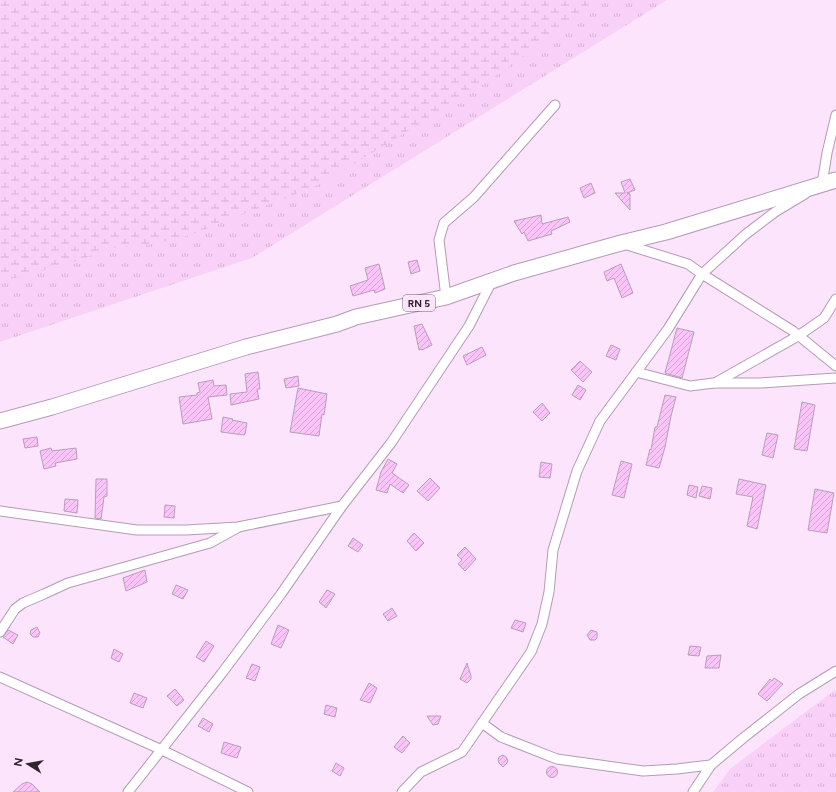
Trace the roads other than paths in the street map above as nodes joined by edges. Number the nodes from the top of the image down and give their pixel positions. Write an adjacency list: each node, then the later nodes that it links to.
1 (555, 105): 7 (street)
2 (836, 115): 3 (street)
3 (829, 182): 4 (main road, RN 5); 5 (street)
4 (621, 243): 5 (street); 6 (main road, RN 5)
5 (702, 274): 9 (street); 11 (street)
6 (492, 281): 7 (main road, RN 5); 15 (street)
7 (446, 297): 14 (main road, RN 5)
8 (836, 299): 9 (street)
9 (798, 336): 10 (street); 13 (street)
10 (836, 366)
11 (636, 372): 13 (street); 21 (street)
12 (836, 378): 13 (street)
13 (714, 383)
14 (0, 421)
15 (342, 506): 17 (street); 22 (street)
16 (0, 511): 17 (street)
17 (238, 527): 18 (street)
18 (0, 632)
19 (836, 671): 23 (street)
20 (0, 677): 22 (street)
21 (482, 723): 23 (street); 26 (street)
22 (162, 750): 24 (street); 25 (street)
23 (711, 765): 27 (street)
24 (128, 792)
25 (248, 792)
26 (402, 792)
27 (693, 792)

